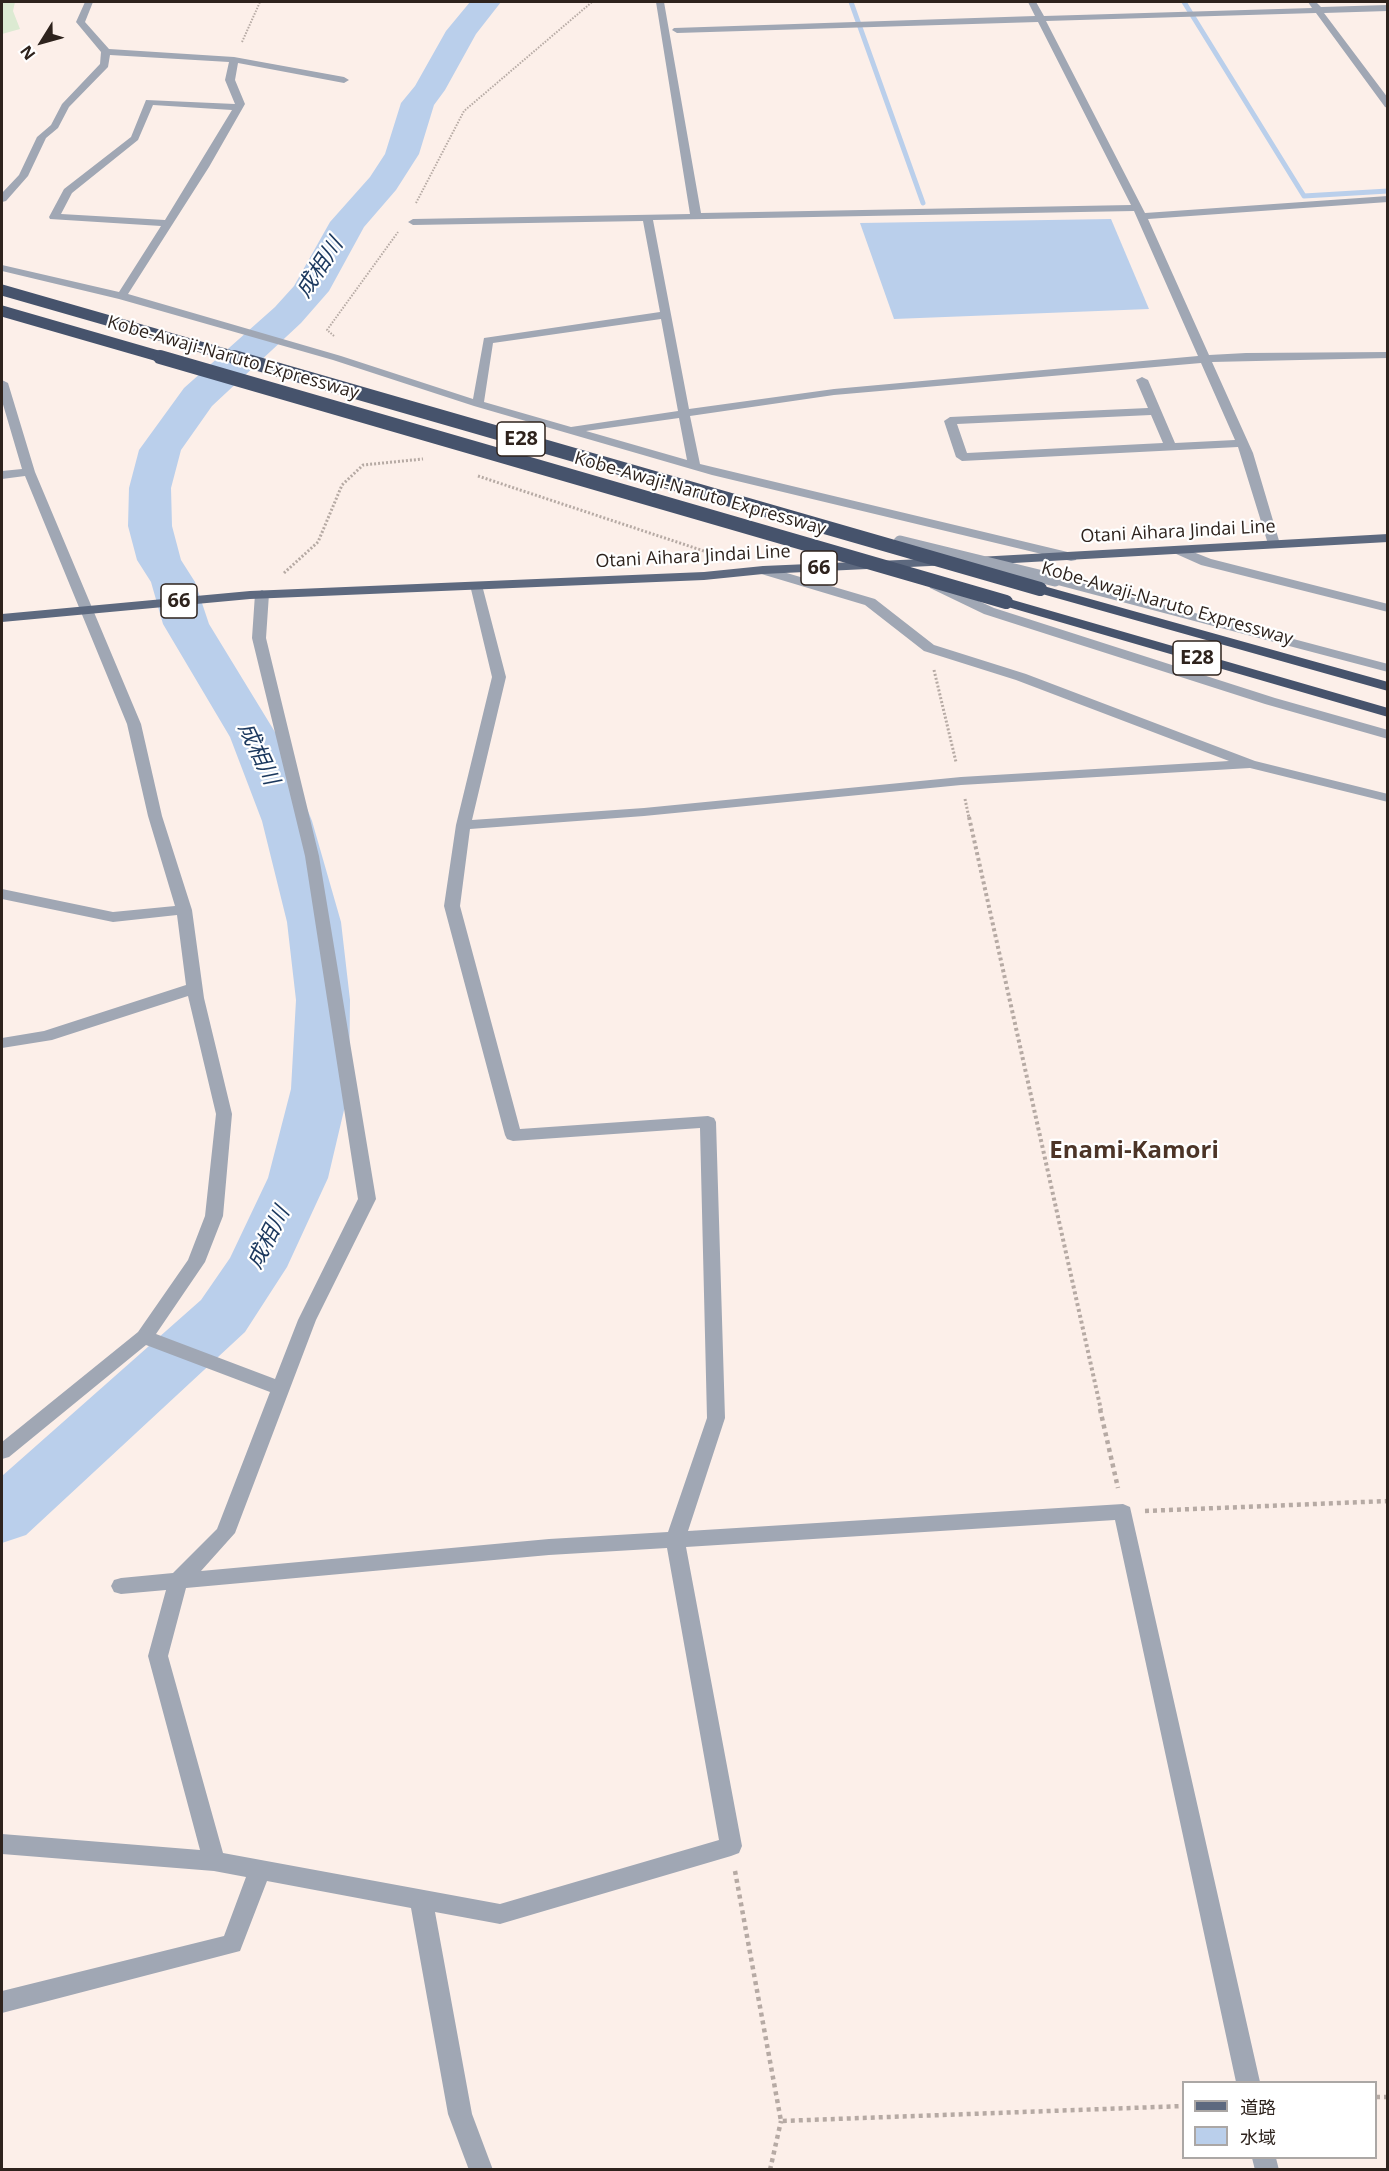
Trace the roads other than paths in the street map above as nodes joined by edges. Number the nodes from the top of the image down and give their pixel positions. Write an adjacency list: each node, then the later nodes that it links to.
1 (89, 2): 8 (street)
2 (660, 2): 16 (street)
3 (1032, 2): 6 (street)
4 (1315, 6): 5 (street); 6 (street); 11 (street)
5 (1388, 8)
6 (1041, 19): 7 (street); 15 (street)
7 (677, 30)
8 (106, 52): 9 (street); 13 (street)
9 (234, 60): 10 (street); 12 (street)
10 (344, 80)
11 (1388, 105)
12 (238, 108): 18 (street); 18 (street)
13 (2, 199)
14 (1388, 199): 15 (street)
15 (1140, 212): 16 (street); 26 (street)
16 (696, 216): 17 (street)
17 (647, 217): 19 (street); 24 (street)
18 (168, 223): 22 (street)
19 (408, 224)
20 (2, 268): 22 (street)
21 (2, 290): 38 (highway, Kobe-Awaji-Naruto Expressway / E28, bridge)
22 (122, 296): 29 (street)
23 (2, 311): 44 (highway, Kobe-Awaji-Naruto Expressway / E28, bridge)
24 (665, 315): 29 (street); 31 (street)
25 (1388, 354): 26 (street)
26 (1204, 359): 31 (street); 33 (street)
27 (1142, 380): 30 (street)
28 (2, 383): 36 (street)
29 (478, 404): 32 (street)
30 (1154, 411): 34 (street); 34 (street)
31 (683, 413): 32 (street); 35 (street)
32 (568, 430): 35 (street)
33 (1242, 443): 34 (street); 40 (street)
34 (1171, 447)
35 (694, 466): 42 (street)
36 (29, 472): 37 (street); 48 (street)
37 (2, 476)
38 (794, 517): 50 (street, bridge); 51 (highway, Kobe-Awaji-Naruto Expressway / E28, bridge)
39 (1388, 538): 40 (main road, Otani Aihara Jindai Line / 66)
40 (1274, 544): 41 (main road, Otani Aihara Jindai Line / 66)
41 (1178, 550): 42 (main road, Otani Aihara Jindai Line / 66); 47 (street)
42 (1071, 557): 43 (main road, Otani Aihara Jindai Line / 66)
43 (763, 570): 45 (main road, Otani Aihara Jindai Line / 66); 54 (street)
44 (921, 578): 52 (highway, Kobe-Awaji-Naruto Expressway / E28, bridge); 53 (street, bridge)
45 (476, 585): 46 (main road, Otani Aihara Jindai Line / 66); 56 (street)
46 (256, 595): 48 (main road, Otani Aihara Jindai Line / 66); 62 (street)
47 (1388, 608)
48 (86, 609): 49 (main road, Otani Aihara Jindai Line / 66); 58 (street)
49 (2, 618)
50 (1388, 668)
51 (1388, 687)
52 (1388, 713)
53 (1388, 735)
54 (1250, 764): 55 (street); 56 (street)
55 (1388, 798)
56 (463, 825): 64 (street)
57 (2, 894): 58 (street)
58 (184, 910): 59 (street)
59 (195, 988): 60 (street); 61 (street)
60 (2, 1043)
61 (144, 1337): 62 (street); 63 (street)
62 (281, 1389): 65 (street)
63 (2, 1452)
64 (675, 1539): 65 (street); 70 (street); 72 (street)
65 (178, 1581): 66 (street); 68 (street)
66 (121, 1586)
67 (2, 1844): 68 (street)
68 (214, 1861): 69 (street)
69 (260, 1870): 70 (street); 71 (street)
70 (421, 1899): 73 (street)
71 (2, 2001)
72 (1248, 2081)
73 (481, 2169)

